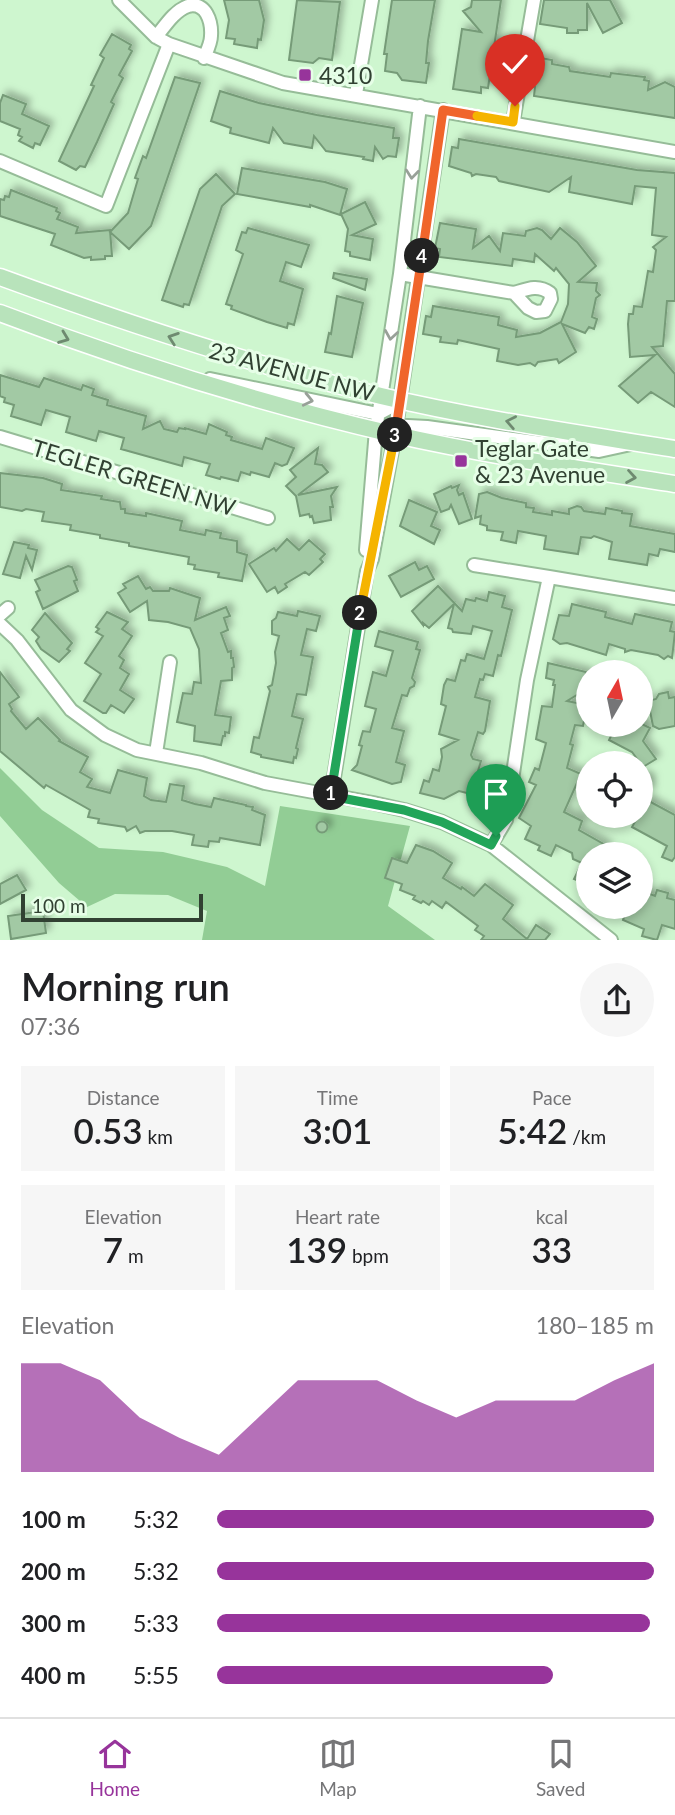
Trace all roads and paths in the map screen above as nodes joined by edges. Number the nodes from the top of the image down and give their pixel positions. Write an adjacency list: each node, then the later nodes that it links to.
1 (118, 0): 4 (street)
2 (372, 0): 7 (street)
3 (534, 0): 10 (street)
4 (156, 37): 5 (street); 6 (street)
5 (169, 44): 6 (street); 12 (street)
6 (204, 58): 7 (street)
7 (356, 94): 8 (street)
8 (419, 106): 9 (street); 13 (street, one-way to 13)
9 (443, 110): 10 (street); 14 (street)
10 (513, 122): 11 (street)
11 (675, 152)
12 (0, 161)
13 (400, 274): 14 (street); 18 (street, one-way to 18)
14 (419, 276): 16 (street); 19 (street)
15 (0, 277): 18 (main road, 23 AVENUE NW, one-way to 15)
16 (513, 293)
17 (0, 313): 20 (main road, 23 AVENUE NW, one-way to 20)
18 (381, 396): 19 (main road, 23 AVENUE NW); 20 (street)
19 (398, 400): 20 (street); 21 (street); 23 (main road, 23 AVENUE NW, one-way to 19)
20 (377, 422): 21 (main road, 23 AVENUE NW); 28 (street)
21 (396, 429): 23 (street); 25 (main road, 23 AVENUE NW, one-way to 25); 28 (street)
22 (0, 437): 26 (street, TEGLER GREEN NW)
23 (638, 443): 24 (main road, 23 AVENUE NW)
24 (675, 449)
25 (675, 484)
26 (268, 518)
27 (474, 565): 29 (street)
28 (367, 571): 34 (street)
29 (549, 577): 30 (street); 35 (street)
30 (675, 598)
31 (0, 624): 33 (street)
32 (170, 662): 33 (street)
33 (156, 752): 34 (street)
34 (331, 796): 35 (street)
35 (491, 845): 36 (street)
36 (611, 940)

